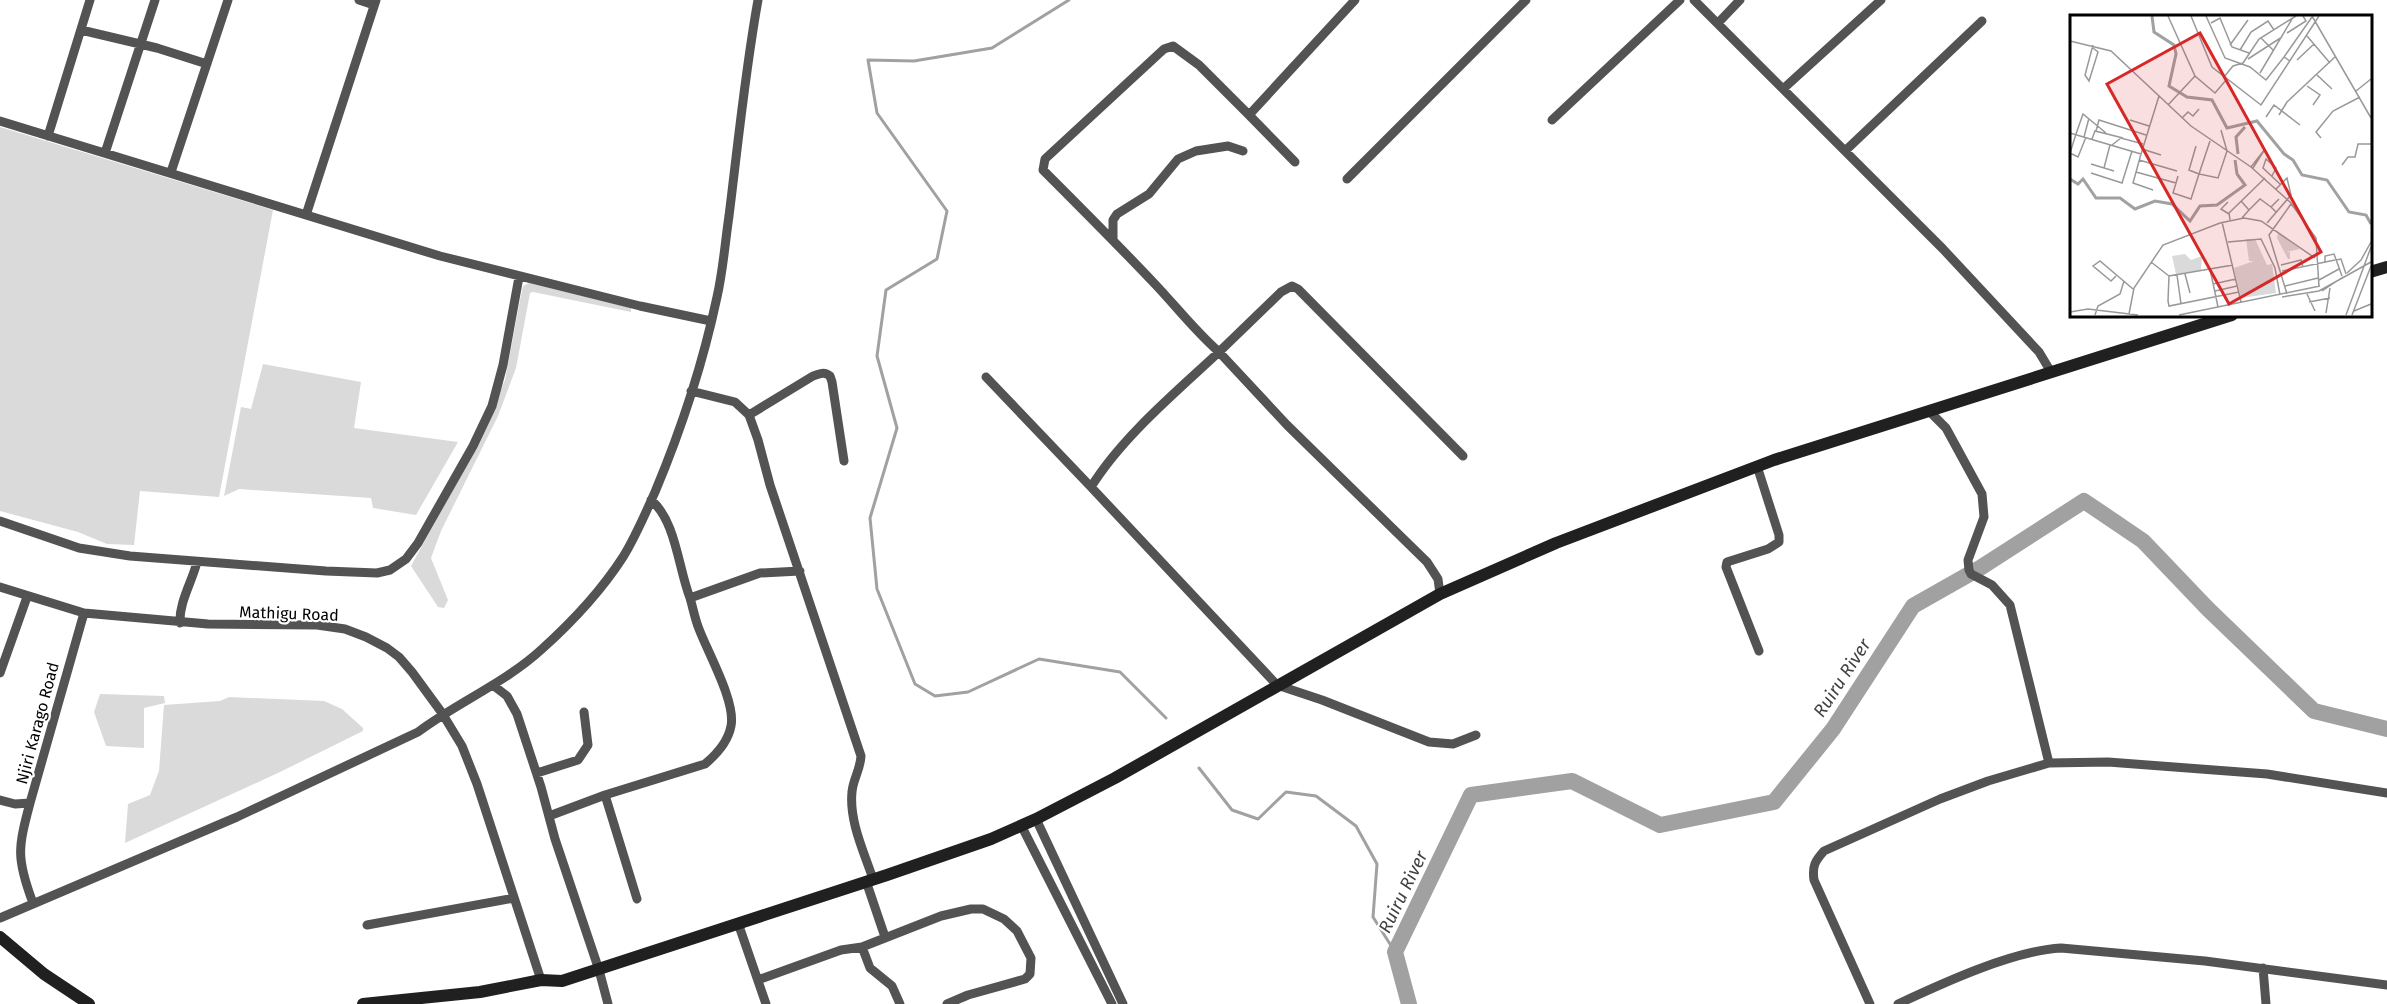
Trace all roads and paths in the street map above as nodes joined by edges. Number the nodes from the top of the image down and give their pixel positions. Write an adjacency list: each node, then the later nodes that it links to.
1 (90, 0): 15 (street)
2 (155, 0): 16 (street)
3 (228, 0): 17 (street)
4 (359, 0): 12 (street)
5 (759, 0): 35 (street)
6 (1355, 0): 19 (street)
7 (1526, 0): 28 (street)
8 (1680, 0): 20 (street)
9 (1694, 0): 14 (street)
10 (1740, 0): 14 (street)
11 (1881, 0): 18 (street)
12 (375, 2): 29 (street)
13 (1982, 21): 24 (street)
14 (1718, 23): 18 (street)
15 (81, 30): 16 (street); 22 (street)
16 (142, 44): 17 (street); 25 (street)
17 (207, 64): 27 (street)
18 (1784, 89): 24 (street)
19 (1249, 115): 26 (street); 30 (street)
20 (1552, 120)
21 (0, 121): 22 (street)
22 (48, 136): 25 (street)
23 (1243, 151): 30 (street)
24 (1845, 151): 37 (street)
25 (105, 153): 27 (street)
26 (1295, 162)
27 (171, 172): 29 (street)
28 (1347, 179)
29 (306, 215): 33 (street)
30 (1113, 240): 36 (street)
31 (2387, 267): 32 (main road)
32 (2372, 271)
33 (519, 277): 35 (street); 48 (street)
34 (2229, 316): 37 (main road)
35 (711, 321): 39 (street)
36 (1219, 352): 42 (street); 45 (street); 51 (street)
37 (2051, 372): 40 (main road)
38 (986, 377): 45 (street)
39 (691, 391): 41 (street); 46 (street)
40 (1929, 411): 44 (main road); 64 (street)
41 (749, 415): 43 (street); 49 (street)
42 (1463, 456)
43 (844, 461)
44 (1757, 466): 51 (main road); 56 (street)
45 (1091, 487): 59 (street)
46 (651, 500): 53 (street); 60 (street)
47 (0, 521): 48 (street)
48 (197, 562): 55 (street)
49 (800, 571): 53 (street); 75 (street)
50 (0, 587): 52 (street, Mathigu Road)
51 (1440, 594): 59 (main road)
52 (27, 597): 54 (street, Mathigu Road); 57 (street)
53 (690, 598): 67 (street)
54 (84, 613): 55 (street, Mathigu Road); 69 (street, Njiri Karago Road)
55 (180, 623): 62 (street, Mathigu Road)
56 (1759, 651)
57 (3, 658): 58 (street)
58 (0, 673)
59 (1277, 685): 63 (street); 71 (main road)
60 (494, 686): 62 (street); 65 (street)
61 (584, 712): 65 (street)
62 (442, 714): 76 (street, Mathigu Road); 78 (street)
63 (1476, 735)
64 (2049, 764): 66 (street); 99 (street)
65 (537, 773): 70 (street)
66 (2387, 794)
67 (605, 795): 70 (street); 77 (street)
68 (0, 800): 69 (street, Njiri Karago Road)
69 (30, 803): 78 (street)
70 (549, 816): 86 (street)
71 (1036, 819): 72 (main road); 73 (street)
72 (1021, 825): 74 (street); 75 (main road)
73 (1059, 866): 74 (street); 98 (street)
74 (1046, 872): 97 (street)
75 (870, 880): 80 (main road); 83 (street)
76 (514, 898): 81 (street); 87 (street, Mathigu Road)
77 (637, 899)
78 (33, 903): 79 (street)
79 (0, 918)
80 (738, 923): 86 (main road); 88 (street)
81 (366, 925)
82 (0, 937): 91 (main road)
83 (885, 937): 84 (street); 96 (street)
84 (862, 947): 88 (street); 95 (street)
85 (2263, 968): 89 (street); 90 (street); 100 (street)
86 (599, 970): 87 (main road); 93 (street)
87 (541, 980): 92 (main road)
88 (758, 980): 94 (street)
89 (2387, 985)
90 (1904, 1003)
91 (89, 1004)
92 (363, 1004)
93 (608, 1004)
94 (766, 1004)
95 (900, 1004)
96 (947, 1004)
97 (1112, 1004)
98 (1123, 1004)
99 (1870, 1004)
100 (2266, 1004)

